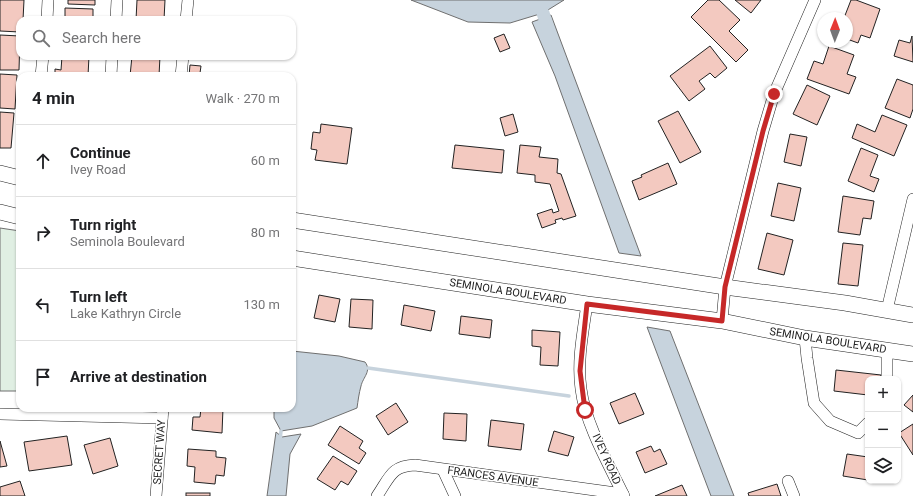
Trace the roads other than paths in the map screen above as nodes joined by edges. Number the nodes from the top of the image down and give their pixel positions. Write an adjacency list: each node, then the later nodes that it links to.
1 (48, 0): 5 (street)
2 (117, 0): 6 (street)
3 (188, 0): 7 (street)
4 (815, 0): 21 (street)
5 (47, 16)
6 (116, 16)
7 (186, 16)
8 (43, 60): 11 (street)
9 (112, 60): 12 (street)
10 (183, 60): 13 (street)
11 (41, 72)
12 (111, 72)
13 (181, 72)
14 (0, 173): 15 (main road)
15 (16, 177)
16 (913, 199): 23 (street)
17 (0, 212): 18 (main road)
18 (16, 216)
19 (296, 221): 21 (main road)
20 (296, 259): 22 (main road, SEMINOLA BOULEVARD)
21 (725, 287): 23 (main road); 25 (street)
22 (587, 304): 25 (main road, SEMINOLA BOULEVARD); 35 (street, IVEY ROAD)
23 (887, 310): 24 (main road)
24 (913, 315)
25 (722, 321): 26 (main road, SEMINOLA BOULEVARD)
26 (805, 338): 27 (main road, SEMINOLA BOULEVARD); 32 (street)
27 (887, 350): 28 (main road, SEMINOLA BOULEVARD); 29 (street)
28 (913, 354)
29 (888, 376)
30 (162, 413): 31 (street); 36 (street, SECRET WAY)
31 (0, 414)
32 (865, 425)
33 (443, 470): 35 (street, FRANCES AVENUE); 37 (street, FRANCES AVENUE); 38 (street)
34 (788, 481): 39 (street)
35 (623, 495)
36 (156, 496)
37 (377, 496)
38 (455, 496)
39 (794, 496)

